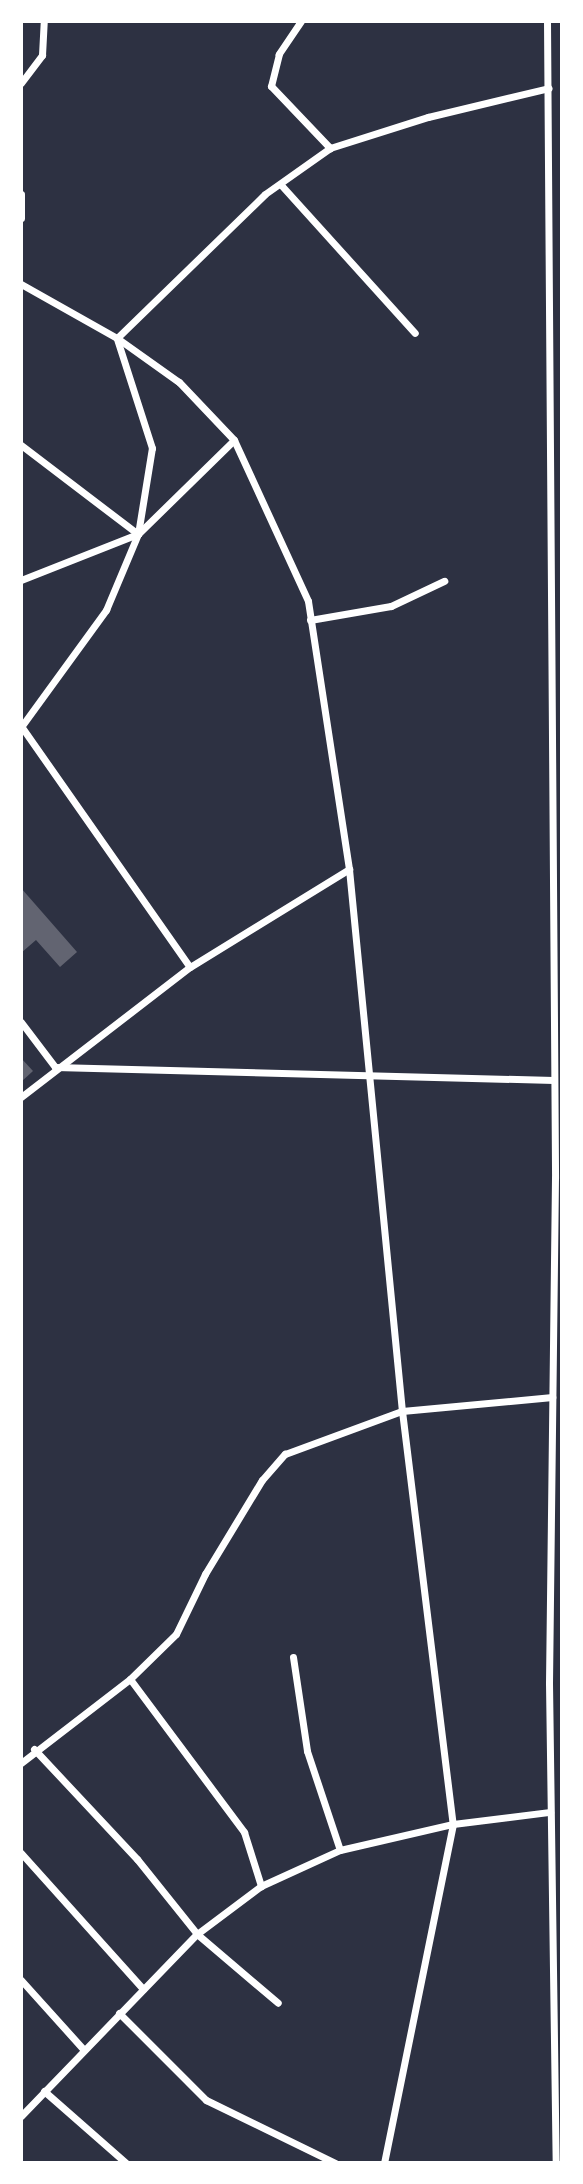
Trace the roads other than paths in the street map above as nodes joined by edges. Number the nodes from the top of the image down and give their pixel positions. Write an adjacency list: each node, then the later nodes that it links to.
1 (44, 21): 4 (street)
2 (301, 21): 6 (street)
3 (547, 21): 5 (street)
4 (21, 83)
5 (549, 88): 6 (street); 25 (street)
6 (330, 148): 7 (street)
7 (282, 186): 11 (street); 12 (street)
8 (21, 194): 9 (street)
9 (21, 218)
10 (21, 284): 12 (street)
11 (415, 333)
12 (117, 338): 13 (street); 15 (street)
13 (234, 440): 15 (street); 18 (street)
14 (21, 445): 15 (street)
15 (138, 534): 16 (street); 19 (street)
16 (21, 580)
17 (444, 581): 18 (street)
18 (310, 620): 20 (street)
19 (21, 726): 21 (street)
20 (349, 869): 21 (street); 24 (street)
21 (190, 967): 23 (street)
22 (21, 1022): 23 (street)
23 (55, 1067): 24 (street); 26 (street)
24 (366, 1074): 25 (street); 28 (street)
25 (554, 1080): 27 (street)
26 (21, 1097)
27 (552, 1397): 28 (street); 33 (street)
28 (402, 1411): 30 (street); 34 (street)
29 (293, 1657): 35 (street)
30 (130, 1679): 31 (street); 37 (street)
31 (34, 1749): 32 (street); 38 (street)
32 (21, 1763)
33 (550, 1812): 34 (street); 49 (street)
34 (453, 1824): 35 (street); 48 (street)
35 (340, 1850): 37 (street)
36 (21, 1853): 40 (street)
37 (261, 1886): 38 (street)
38 (197, 1934): 40 (street); 41 (street)
39 (21, 1980): 43 (street)
40 (143, 1989): 42 (street)
41 (278, 2003)
42 (119, 2013): 43 (street); 47 (street)
43 (84, 2050): 44 (street)
44 (44, 2091): 45 (street); 46 (street)
45 (21, 2116)
46 (126, 2163)
47 (335, 2163)
48 (384, 2163)
49 (556, 2163)

